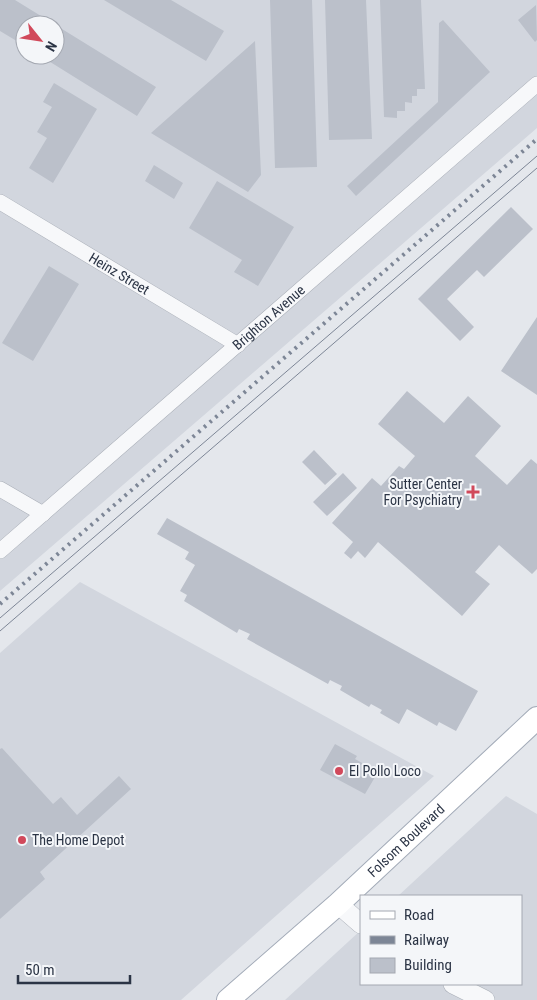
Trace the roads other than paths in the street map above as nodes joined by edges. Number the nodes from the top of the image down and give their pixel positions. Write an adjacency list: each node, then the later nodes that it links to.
1 (537, 84): 3 (street, Brighton Avenue)
2 (0, 202): 3 (street, Heinz Street)
3 (238, 345): 5 (street, Brighton Avenue)
4 (0, 489): 5 (street)
5 (43, 514): 6 (street, Brighton Avenue)
6 (0, 551)
7 (537, 718): 8 (main road, Folsom Boulevard)
8 (338, 904): 9 (street); 11 (main road, Folsom Boulevard)
9 (360, 923)
10 (454, 985): 12 (street)
11 (228, 1000)
12 (485, 1000)

